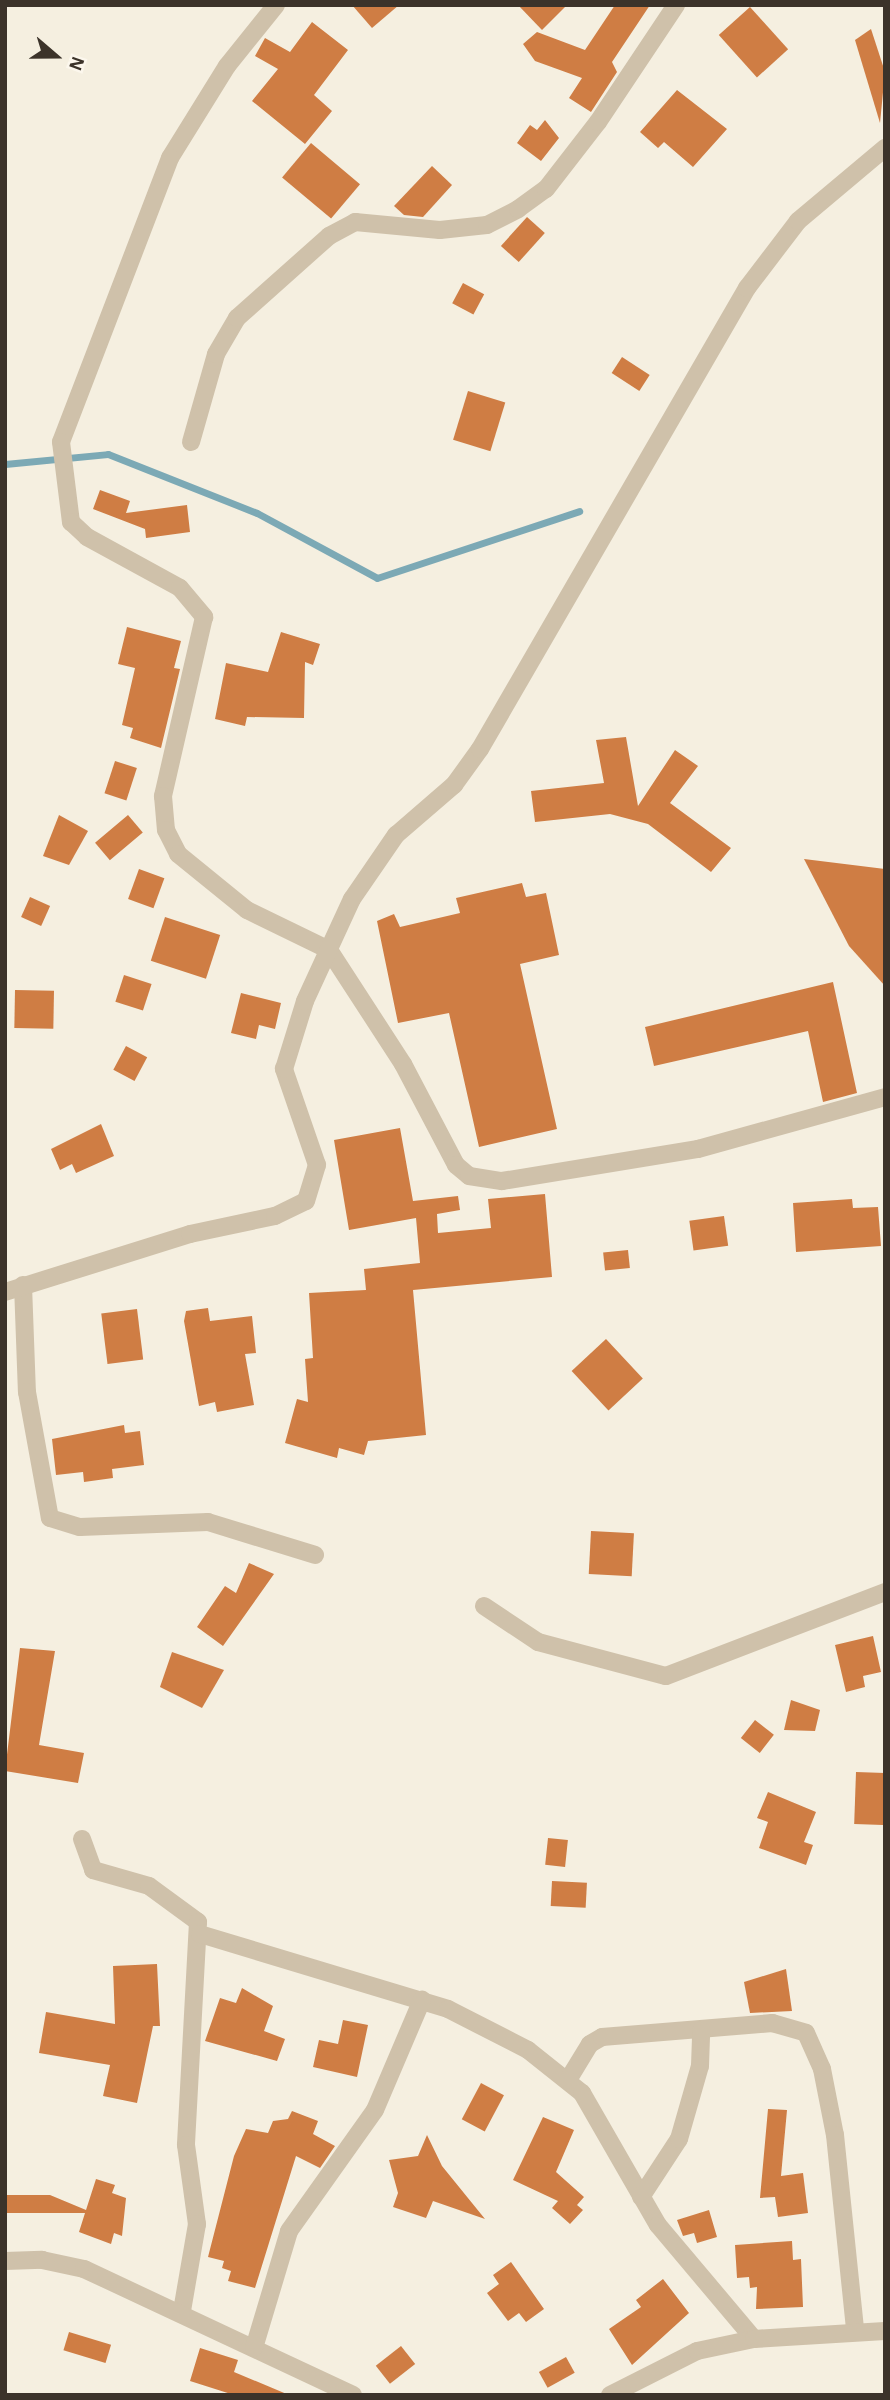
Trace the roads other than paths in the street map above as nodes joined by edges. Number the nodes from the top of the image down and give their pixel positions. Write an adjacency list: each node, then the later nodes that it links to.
1 (276, 5): 5 (street)
2 (676, 5): 4 (street)
3 (885, 148): 5 (street)
4 (191, 442)
5 (329, 950): 6 (street); 7 (street)
6 (885, 1097)
7 (23, 1285): 8 (street); 9 (street)
8 (5, 1292)
9 (315, 1555)
10 (885, 1592): 11 (street)
11 (484, 1606)
12 (82, 1839): 13 (street)
13 (200, 1934): 14 (street); 19 (street)
14 (422, 2000): 16 (street); 23 (street)
15 (701, 2030): 16 (street); 17 (street); 20 (street)
16 (568, 2080): 17 (street)
17 (641, 2197): 22 (street)
18 (5, 2261): 19 (street)
19 (182, 2311): 23 (street)
20 (855, 2330): 21 (street); 22 (street)
21 (885, 2331)
22 (754, 2339): 25 (street)
23 (254, 2348): 24 (street)
24 (353, 2395)
25 (610, 2395)

